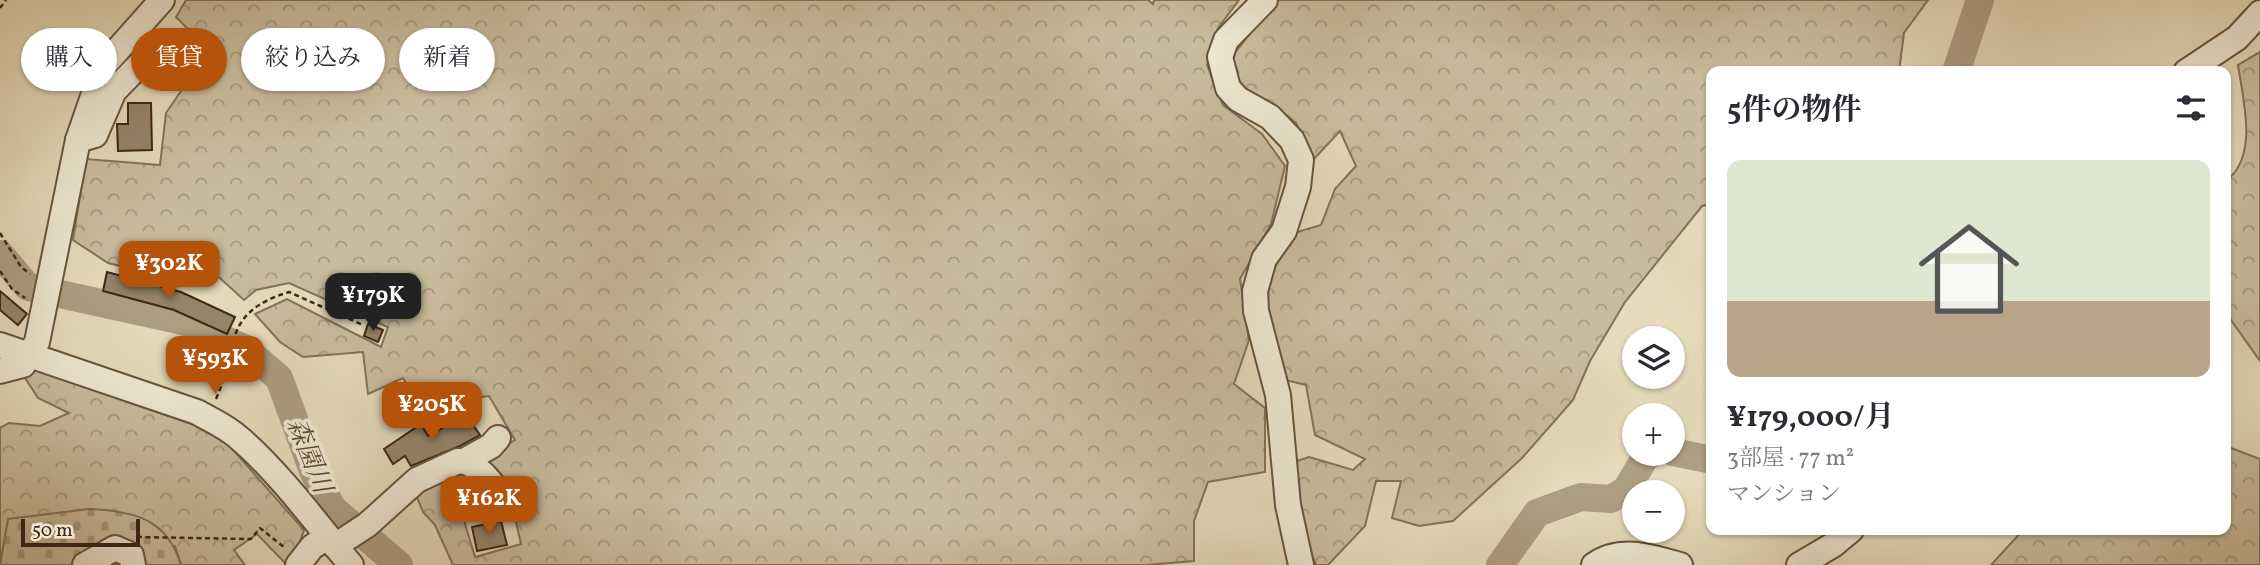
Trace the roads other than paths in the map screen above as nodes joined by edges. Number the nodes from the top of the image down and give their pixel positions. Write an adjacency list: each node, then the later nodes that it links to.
1 (162, 0): 6 (street)
2 (1265, 0): 19 (street)
3 (2260, 13): 4 (street)
4 (2195, 66)
5 (131, 74): 6 (street)
6 (78, 140): 8 (street)
7 (0, 345): 8 (street)
8 (28, 356): 9 (street); 13 (street)
9 (0, 371)
10 (498, 438): 11 (street)
11 (464, 461): 12 (street); 13 (street)
12 (505, 508)
13 (346, 535): 15 (street); 18 (street)
14 (1845, 535): 22 (street)
15 (299, 563)
16 (85, 565): 17 (street)
17 (133, 565)
18 (351, 565)
19 (1301, 565)
20 (1594, 565): 21 (street)
21 (1680, 565)
22 (1799, 565)

